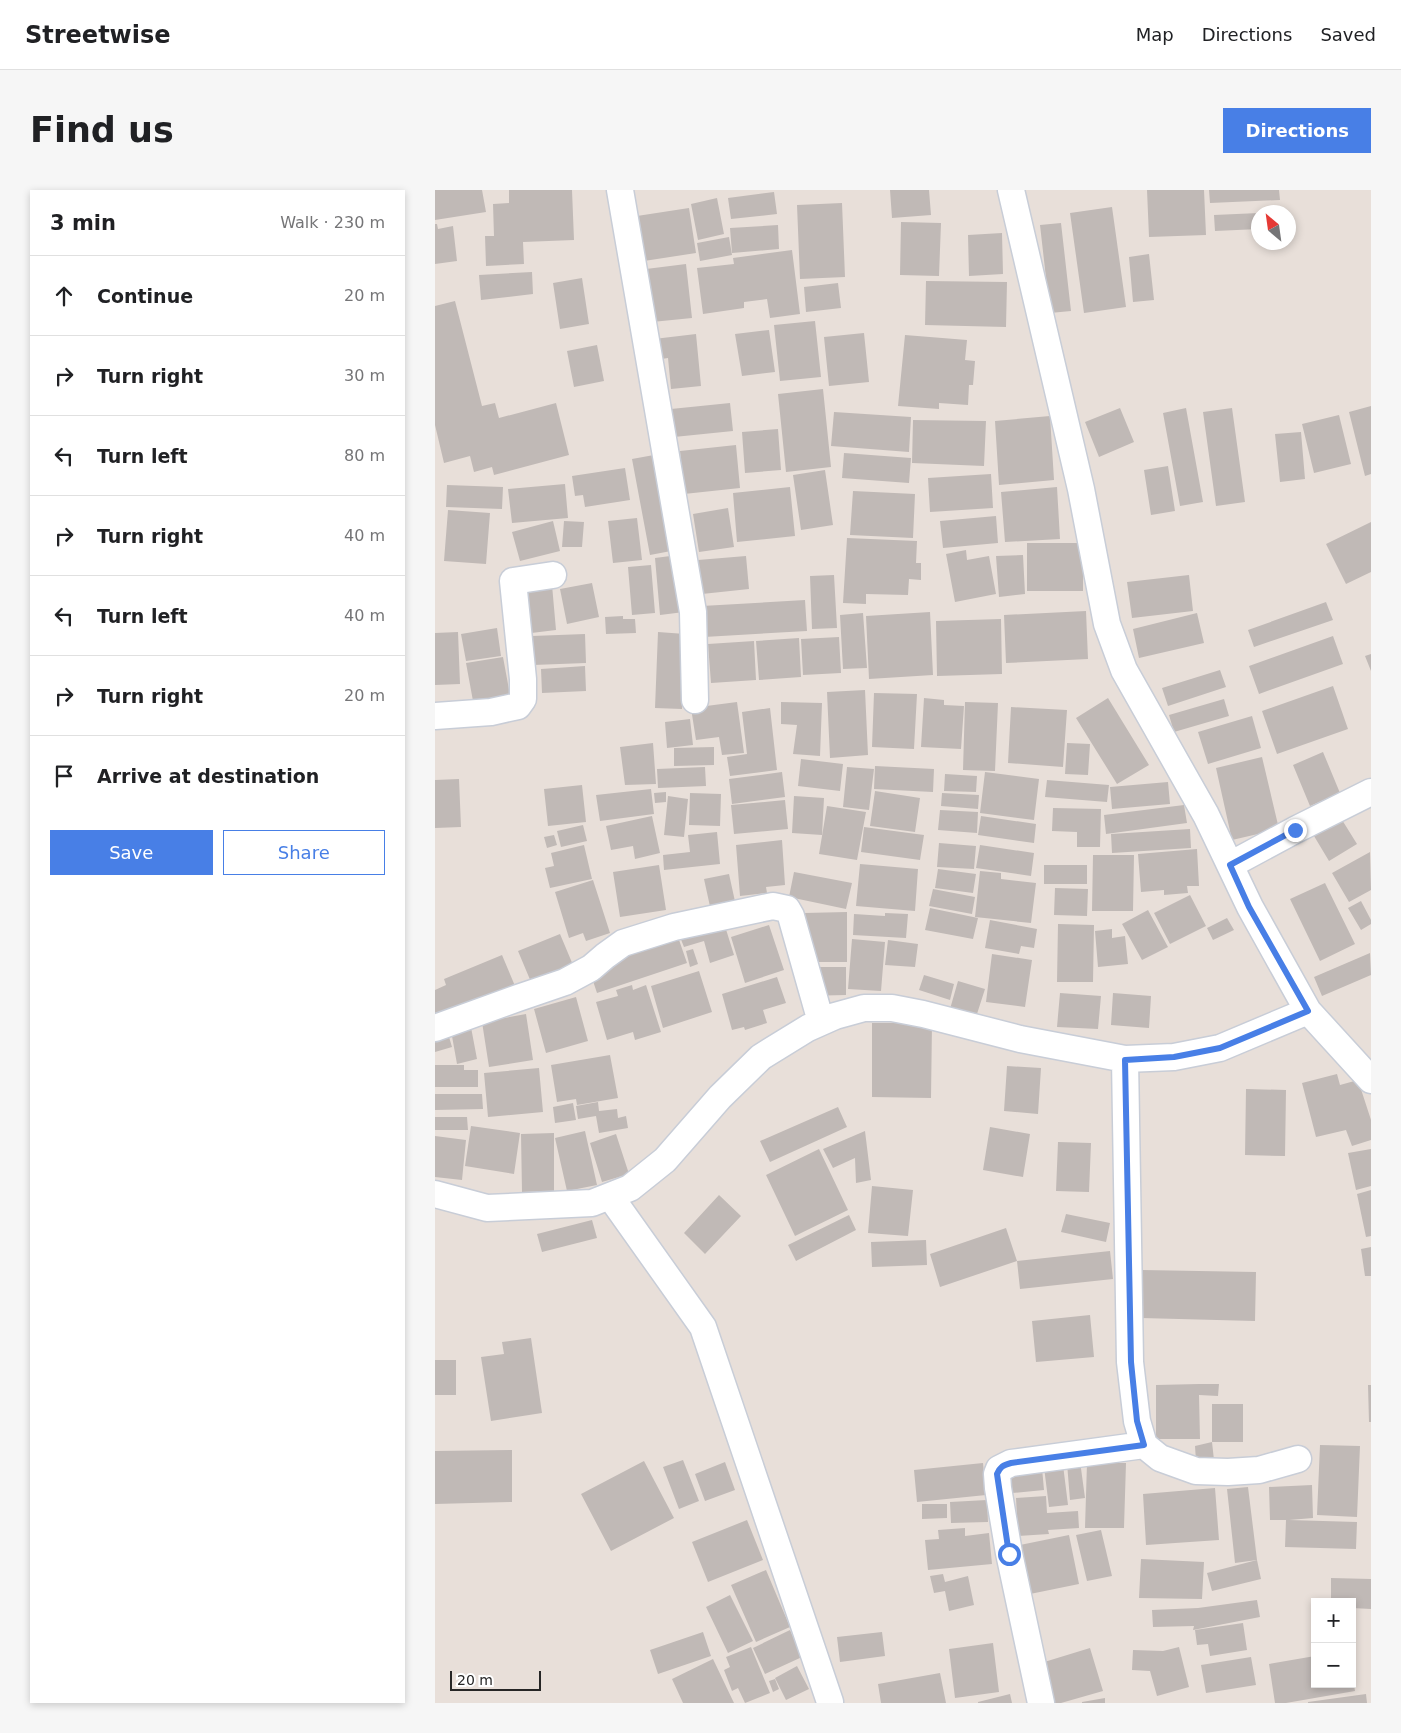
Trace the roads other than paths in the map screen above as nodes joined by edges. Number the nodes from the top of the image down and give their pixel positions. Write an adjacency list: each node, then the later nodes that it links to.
1 (620, 190): 4 (street)
2 (1011, 190): 7 (street)
3 (553, 575): 5 (street)
4 (695, 700)
5 (435, 716)
6 (1371, 792): 7 (street)
7 (1230, 865): 8 (street)
8 (1308, 1011): 11 (street); 12 (street)
9 (821, 1022): 10 (street); 11 (street); 14 (street)
10 (435, 1028)
11 (1125, 1060): 15 (street)
12 (1371, 1080)
13 (435, 1194): 14 (street)
14 (610, 1196): 17 (street)
15 (1144, 1445): 16 (street); 18 (street)
16 (1298, 1458)
17 (829, 1703)
18 (1041, 1703)

